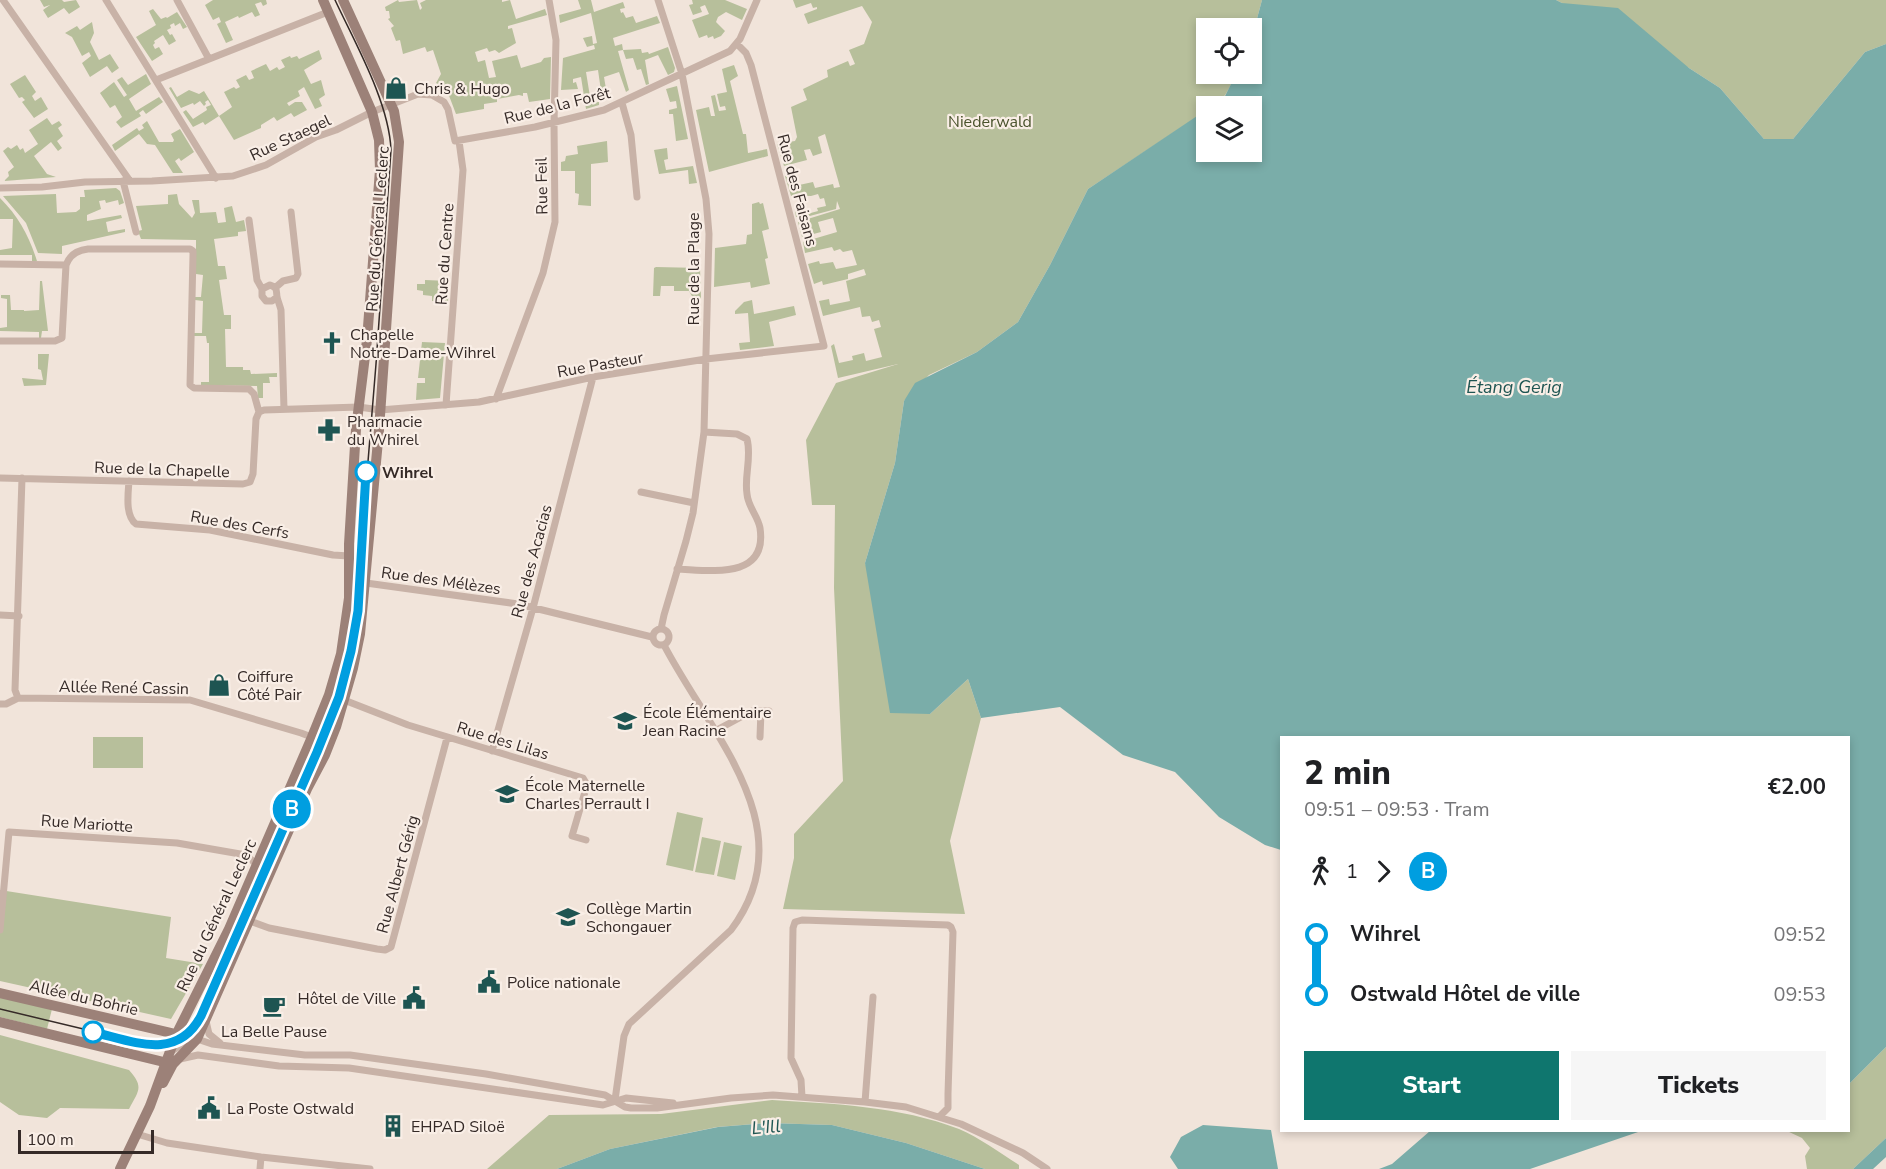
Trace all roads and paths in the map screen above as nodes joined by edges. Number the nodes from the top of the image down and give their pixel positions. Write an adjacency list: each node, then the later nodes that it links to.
1 (3, 0): 20 (street)
2 (106, 0): 13 (street)
3 (177, 0): 11 (street)
4 (323, 0): 9 (main road, Rue du Général Leclerc)
5 (343, 0): 15 (main road, Rue du Général Leclerc)
6 (549, 0): 17 (street, Rue Feil)
7 (658, 0): 12 (street, Rue de la Plage)
8 (757, 0): 10 (street)
9 (328, 12): 11 (street); 16 (main road, Rue du Général Leclerc)
10 (737, 44): 12 (street, Rue de la Forêt); 32 (street, Rue des Faisans)
11 (209, 59): 13 (street)
12 (682, 74): 14 (street, Rue de la Forêt); 33 (street, Rue de la Plage)
13 (156, 80): 19 (street)
14 (622, 103): 17 (street, Rue de la Forêt); 22 (street)
15 (391, 104): 16 (street, Rue Staegel); 18 (street); 39 (main road, Rue du Général Leclerc)
16 (372, 112): 19 (street, Rue Staegel); 37 (main road, Rue du Général Leclerc)
17 (554, 123): 18 (street, Rue de la Forêt); 35 (street, Rue Feil)
18 (459, 141): 36 (street, Rue du Centre)
19 (216, 178): 20 (street, Rue Staegel)
20 (127, 181): 21 (street, Rue Staegel); 25 (street)
21 (0, 188)
22 (637, 197)
23 (291, 212): 28 (street)
24 (249, 220): 29 (street)
25 (136, 232)
26 (0, 264): 27 (street)
27 (66, 265): 31 (street); 40 (street)
28 (276, 287): 29 (street); 30 (street)
29 (262, 289): 30 (street)
30 (277, 297): 38 (street)
31 (0, 341)
32 (824, 346): 33 (street, Rue Pasteur)
33 (706, 359): 34 (street, Rue Pasteur); 41 (street, Rue de la Plage)
34 (593, 377): 35 (street, Rue Pasteur); 50 (street, Rue des Acacias)
35 (496, 399): 36 (street, Rue Pasteur)
36 (446, 405): 39 (street, Rue Pasteur)
37 (359, 407): 38 (street); 39 (street); 47 (main road, Rue du Général Leclerc)
38 (284, 409): 40 (street)
39 (380, 410): 49 (main road, Rue du Général Leclerc)
40 (259, 412): 44 (street, Rue de la Chapelle)
41 (704, 432): 46 (street, Rue de la Plage); 48 (street)
42 (0, 478): 43 (street, Rue de la Chapelle)
43 (22, 478): 44 (street, Rue de la Chapelle); 52 (street)
44 (129, 481): 47 (street, Rue des Cerfs)
45 (641, 492): 46 (street)
46 (694, 503): 48 (street, Rue de la Plage)
47 (349, 556): 62 (main road, Rue du Général Leclerc)
48 (677, 569): 53 (street, Rue de la Plage)
49 (366, 582): 50 (street, Rue des Mélèzes); 57 (main road, Rue du Général Leclerc)
50 (533, 608): 54 (street, Rue des Mélèzes); 66 (street, Rue des Acacias)
51 (0, 615): 52 (street)
52 (18, 616): 56 (street)
53 (662, 629): 54 (street); 55 (street)
54 (652, 637): 55 (street)
55 (664, 645): 61 (street)
56 (18, 698): 58 (street, Allée René Cassin); 62 (street, Allée René Cassin)
57 (344, 700): 64 (street, Rue des Lilas); 65 (main road, Rue du Général Leclerc)
58 (0, 704)
59 (760, 711): 60 (street); 61 (street); 63 (street)
60 (769, 711)
61 (715, 731): 88 (street)
62 (312, 736): 65 (street, Allée René Cassin); 68 (main road, Rue du Général Leclerc)
63 (760, 737)
64 (447, 738): 66 (street, Rue des Lilas); 69 (street, Rue Albert Gérig)
65 (330, 744): 69 (main road, Rue du Général Leclerc)
66 (492, 751): 67 (street, Rue des Lilas)
67 (586, 840)
68 (257, 865): 70 (street, Rue Mariotte); 75 (main road, Rue du Général Leclerc)
69 (250, 921): 73 (main road, Rue du Général Leclerc)
70 (0, 930)
71 (0, 993): 76 (main road, Allée du Bohrie)
72 (873, 998): 89 (street)
73 (207, 1017): 77 (main road, Rue du Général Leclerc); 78 (street)
74 (0, 1022): 81 (main road)
75 (182, 1022): 76 (main road); 77 (main road, Rue du Général Leclerc)
76 (161, 1031): 77 (main road, Allée du Bohrie)
77 (188, 1041): 78 (street); 79 (street); 82 (main road, Rue du Général Leclerc); 82 (main road, Rue du Général Leclerc)
78 (228, 1045): 80 (street)
79 (198, 1055): 82 (street); 83 (street)
80 (367, 1057): 83 (street); 84 (street)
81 (146, 1058): 82 (main road); 85 (main road)
82 (168, 1061): 85 (main road, Rue du Général Leclerc); 90 (main road, Rue du Général Leclerc)
83 (365, 1070): 86 (street)
84 (486, 1074): 86 (street); 88 (street)
85 (158, 1079): 90 (main road, Rue du Général Leclerc)
86 (482, 1087): 88 (street)
87 (802, 1097): 88 (street); 89 (street); 91 (street)
88 (615, 1100)
89 (865, 1102): 91 (street)
90 (150, 1106): 92 (main road, Rue du Général Leclerc)
91 (940, 1116): 97 (street)
92 (137, 1134): 93 (street); 94 (main road, Rue du Général Leclerc)
93 (261, 1157): 95 (street); 96 (street)
94 (120, 1169)
95 (260, 1169)
96 (370, 1169)
97 (1047, 1169)

